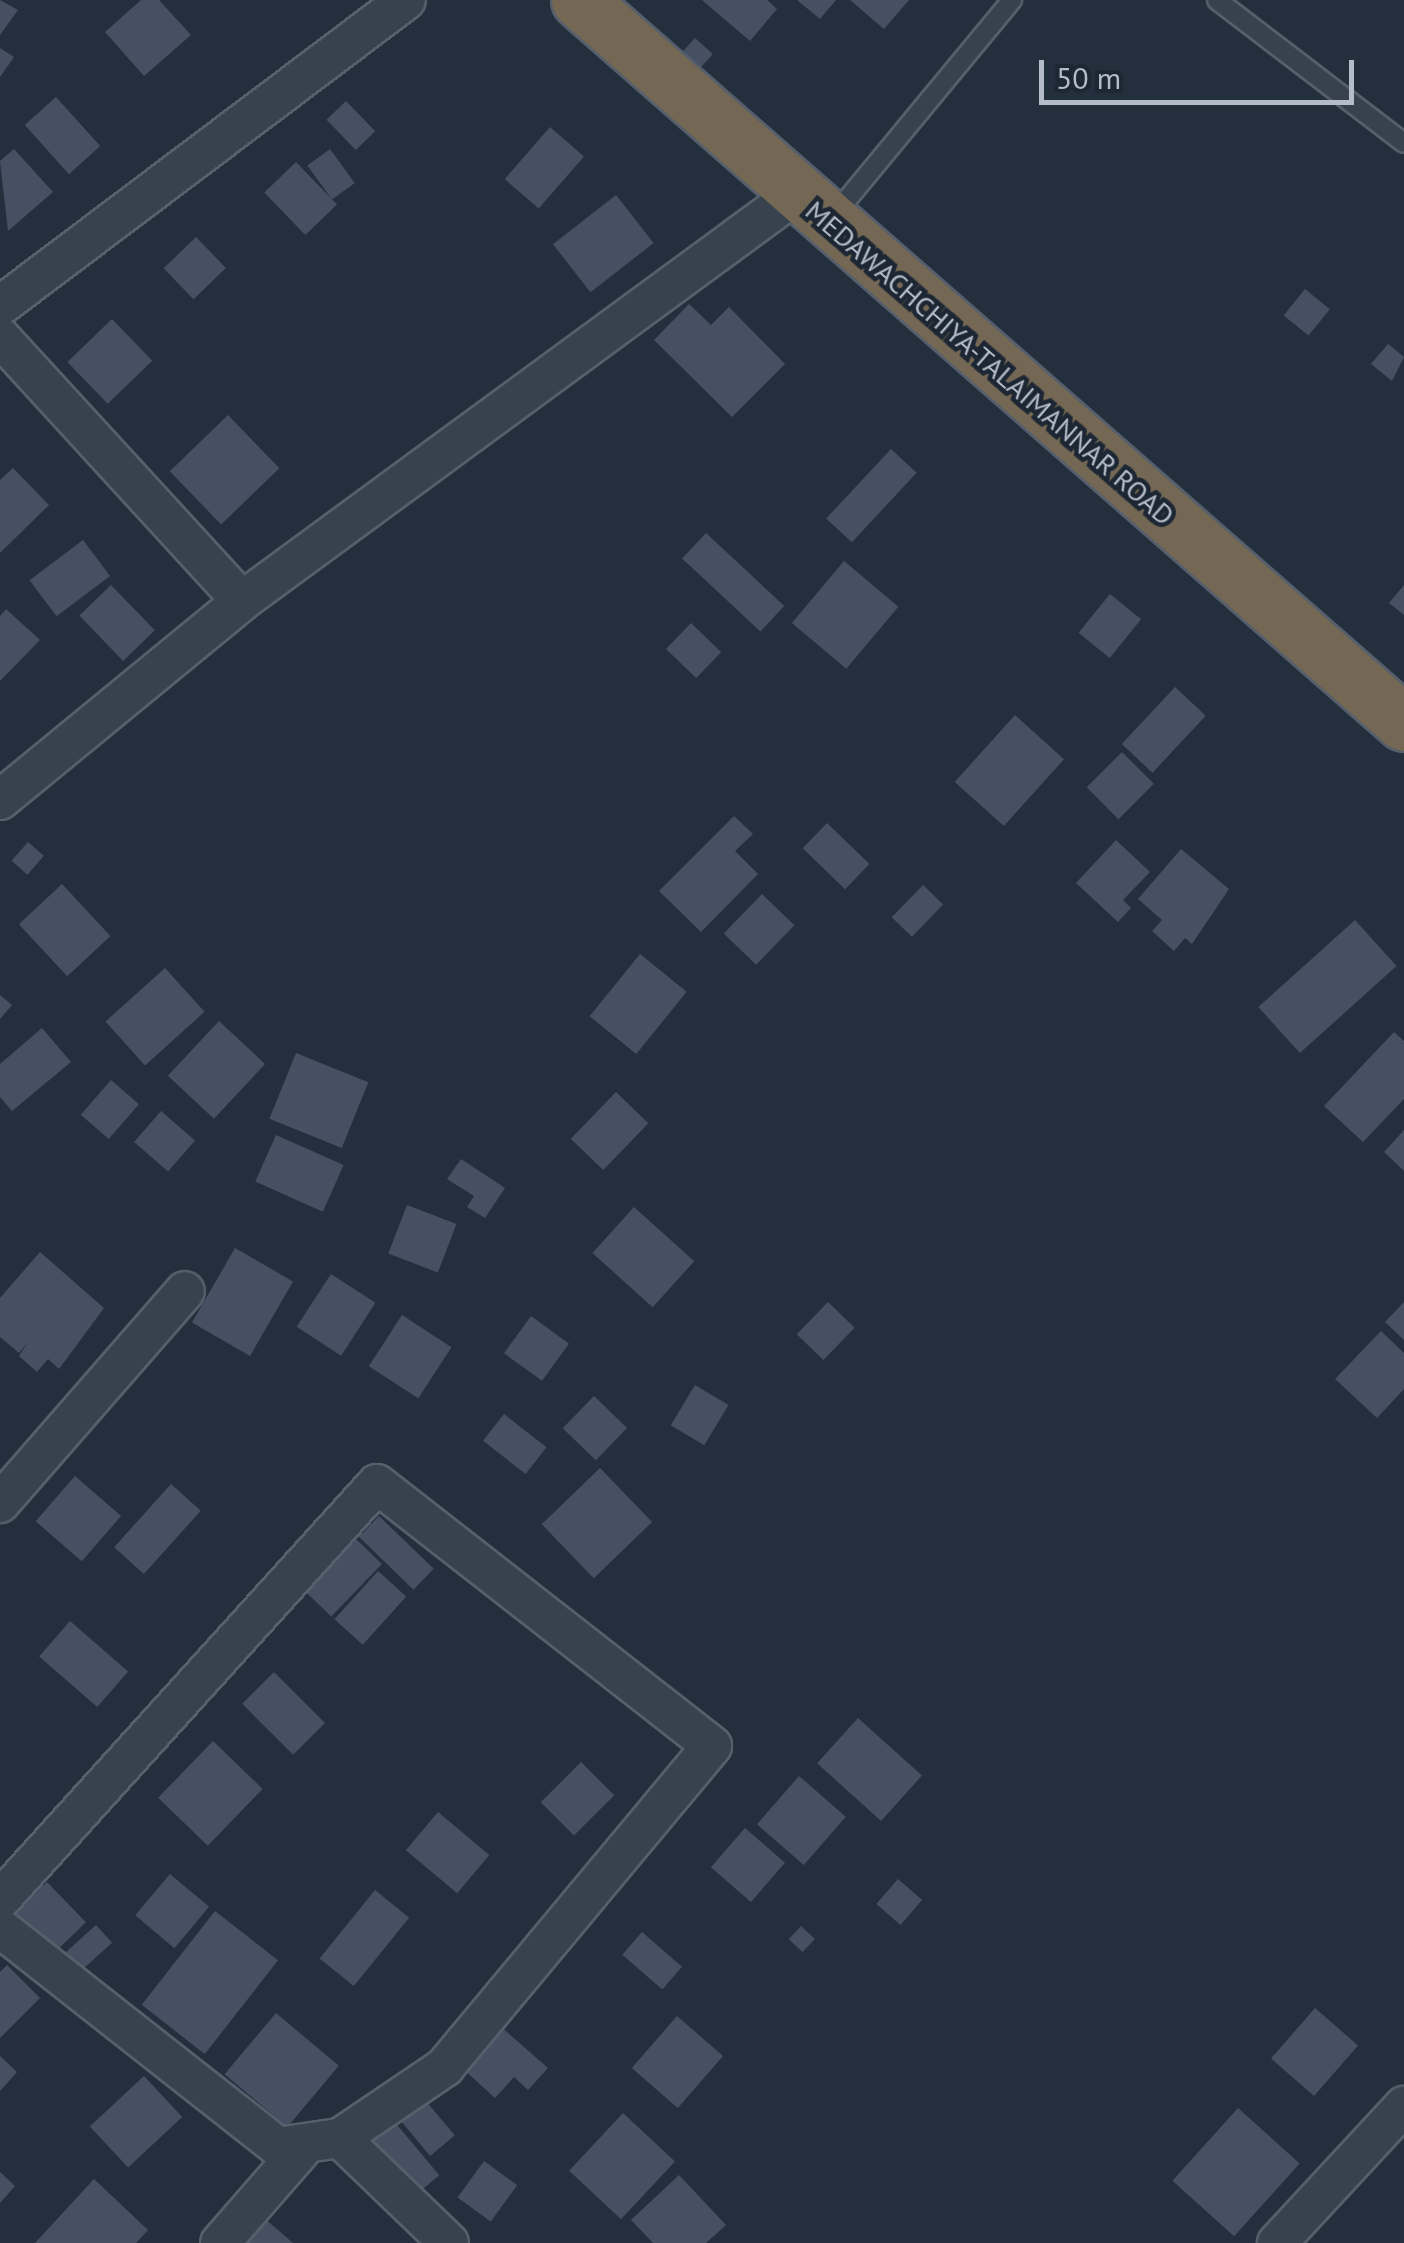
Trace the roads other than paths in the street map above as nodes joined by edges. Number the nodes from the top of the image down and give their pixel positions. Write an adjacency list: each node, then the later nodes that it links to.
1 (406, 0): 7 (street)
2 (580, 0): 6 (highway, MEDAWACHCHIYA-TALAIMANNAR ROAD)
3 (1012, 0): 6 (lane)
4 (1217, 0): 5 (lane)
5 (1404, 143)
6 (812, 208): 9 (street); 10 (highway, MEDAWACHCHIYA-TALAIMANNAR ROAD)
7 (0, 306)
8 (0, 337): 9 (street)
9 (242, 600): 11 (street)
10 (1404, 723)
11 (0, 800)
12 (185, 1292): 13 (street)
13 (0, 1503)
14 (0, 1900): 17 (street)
15 (0, 1928): 18 (street)
16 (1404, 2106): 21 (street)
17 (340, 2138): 18 (street); 20 (street)
18 (301, 2150): 19 (street)
19 (220, 2243)
20 (449, 2243)
21 (1277, 2243)

